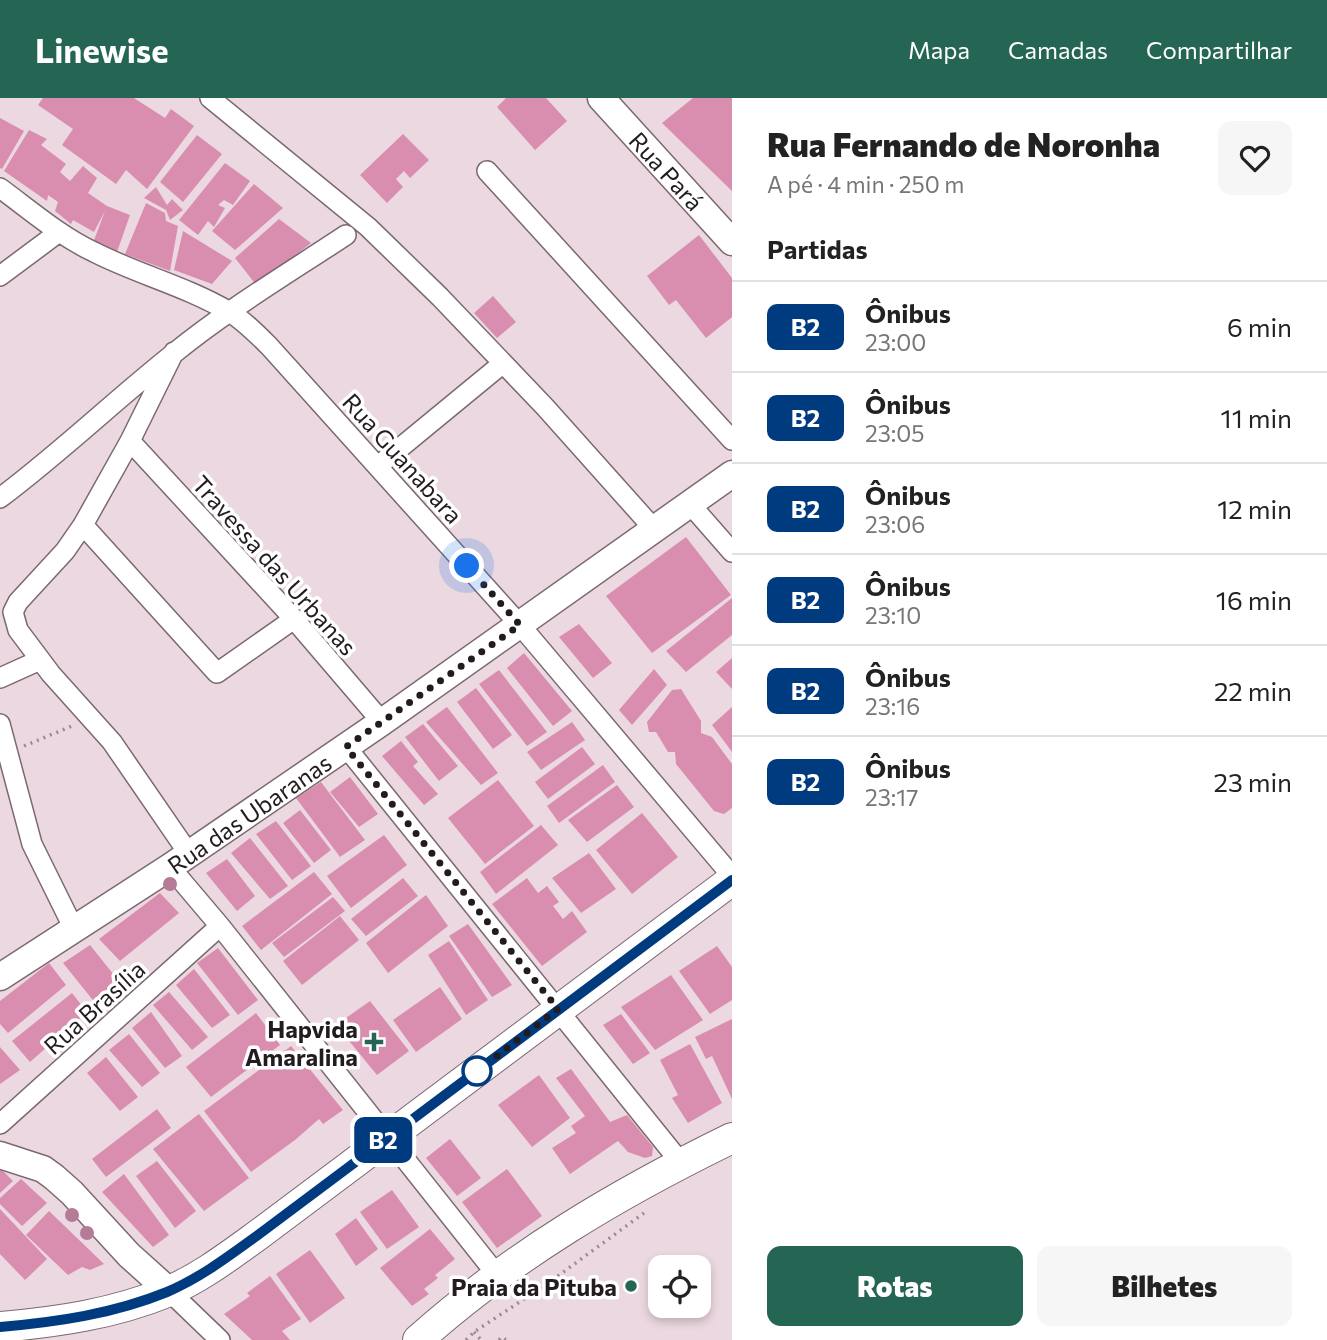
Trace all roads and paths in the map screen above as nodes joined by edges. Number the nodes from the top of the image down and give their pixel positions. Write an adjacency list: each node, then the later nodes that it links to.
1 (210, 98): 11 (street)
2 (601, 98): 7 (street, Rua Pará)
3 (487, 171): 12 (street)
4 (0, 188): 5 (street, Rua Guanabara)
5 (59, 232): 8 (street); 9 (street, Rua Guanabara)
6 (346, 235): 9 (street)
7 (732, 242)
8 (0, 276)
9 (229, 311): 10 (street); 14 (street, Rua Guanabara)
10 (174, 352): 13 (street); 16 (street)
11 (502, 364): 14 (street); 19 (street)
12 (732, 440)
13 (130, 441): 18 (street); 21 (street, Travessa das Urbanas)
14 (378, 466): 22 (street, Rua Guanabara)
15 (732, 474): 17 (street, Rua das Ubaranas)
16 (0, 498)
17 (690, 504): 19 (street, Rua das Ubaranas); 20 (street)
18 (83, 525): 21 (street); 23 (street)
19 (654, 529): 22 (street, Rua das Ubaranas)
20 (732, 552)
21 (293, 619): 26 (street, Travessa das Urbanas)
22 (520, 625): 26 (street, Rua das Ubaranas); 31 (street, Rua Guanabara)
23 (40, 660): 24 (street); 25 (street)
24 (0, 678)
25 (90, 718): 29 (path); 30 (street)
26 (382, 722): 28 (street, Rua das Ubaranas)
27 (0, 724): 29 (street)
28 (346, 747): 30 (street, Rua das Ubaranas); 35 (street)
29 (8, 753): 33 (street)
30 (179, 860): 32 (street); 33 (street, Rua das Ubaranas)
31 (732, 878): 35 (main road)
32 (220, 926): 36 (street, Rua Brasília); 37 (street)
33 (73, 928): 34 (street, Rua das Ubaranas)
34 (0, 977)
35 (558, 1009): 37 (main road); 40 (street)
36 (0, 1124)
37 (388, 1136): 42 (street); 43 (main road)
38 (732, 1138): 40 (main road)
39 (0, 1155): 43 (street)
40 (681, 1163): 42 (main road)
41 (649, 1210): 45 (path)
42 (497, 1275): 47 (main road)
43 (169, 1291): 44 (main road); 46 (street)
44 (0, 1327)
45 (474, 1332): 48 (path); 49 (path)
46 (220, 1339)
47 (418, 1340)
48 (466, 1340)
49 (481, 1340)
50 (499, 1340): 51 (path)
51 (506, 1340)

